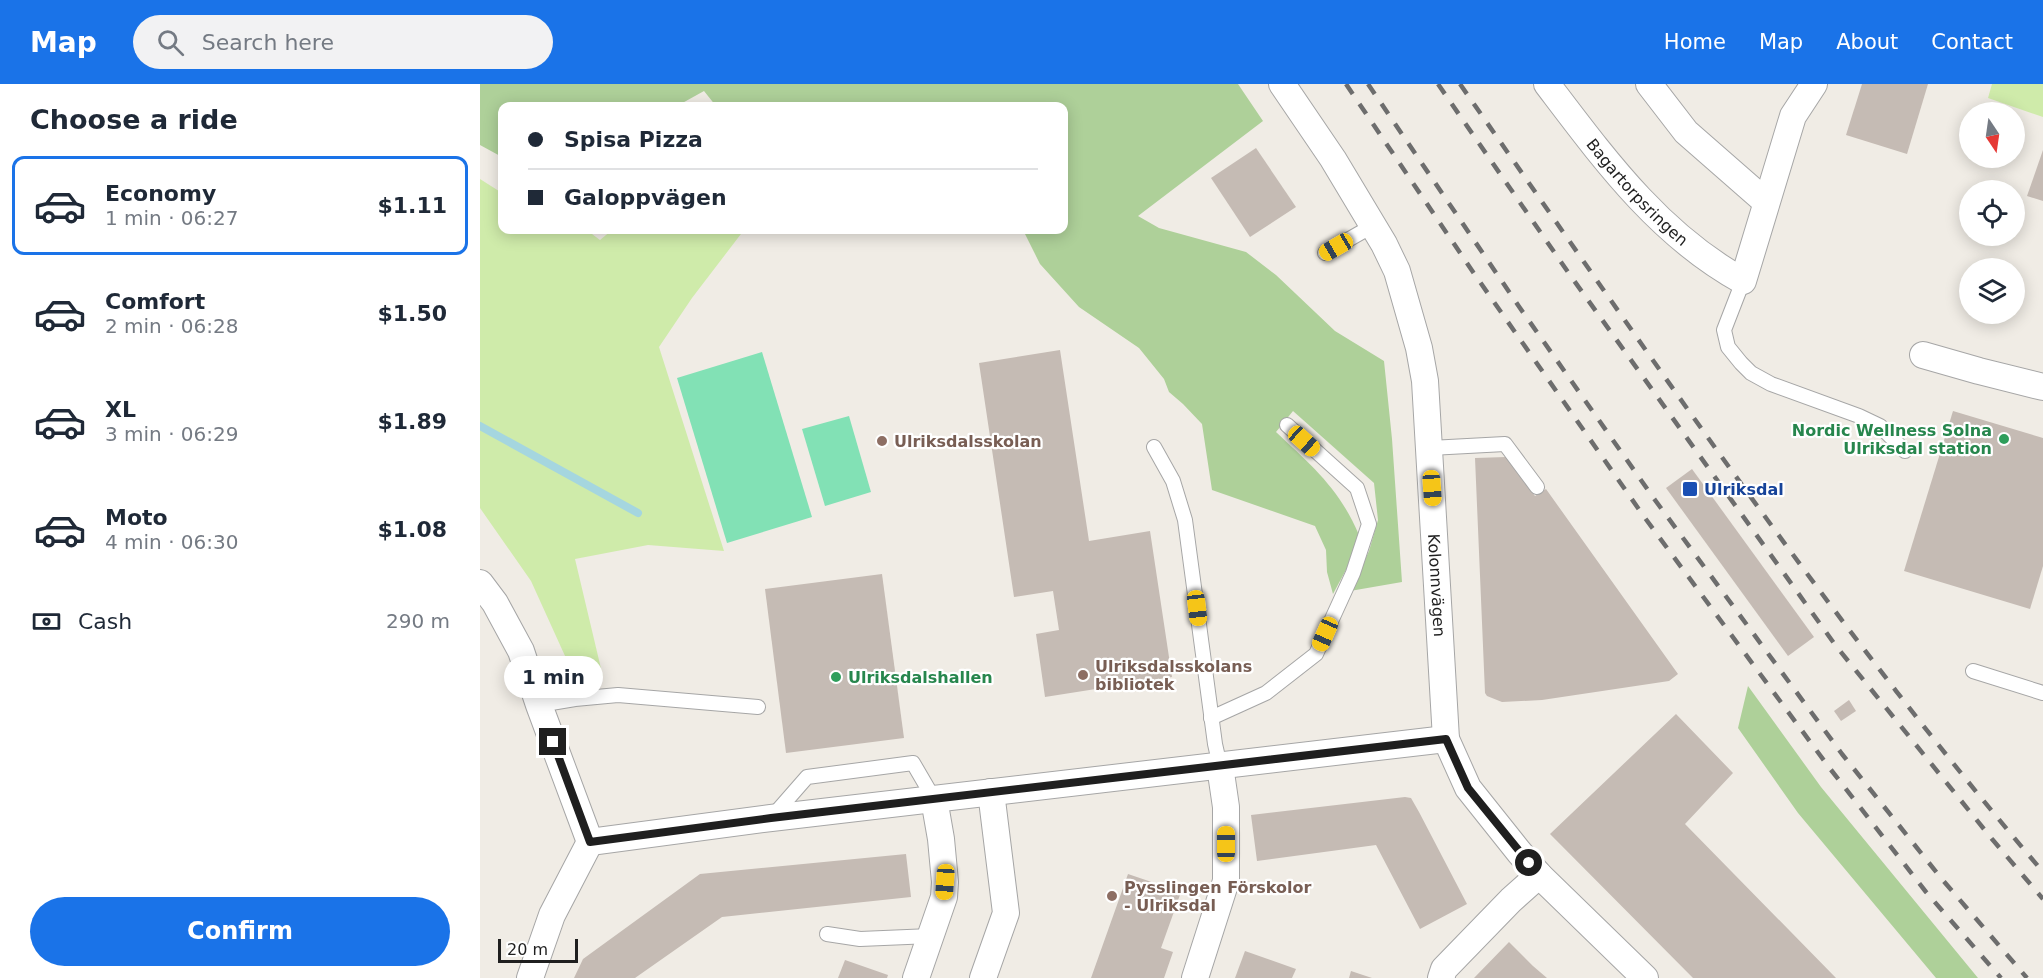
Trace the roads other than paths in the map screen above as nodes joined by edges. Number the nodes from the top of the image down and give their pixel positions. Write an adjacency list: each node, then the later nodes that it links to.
1 (1282, 84): 6 (street, Kolonnvägen)
2 (1547, 84): 8 (street, Bagartorpsringen)
3 (1648, 84): 5 (street)
4 (1814, 84): 5 (street)
5 (1766, 202): 8 (street)
6 (1374, 225): 7 (lane); 13 (street, Kolonnvägen)
7 (1325, 253)
8 (1743, 281): 14 (lane)
9 (1923, 355): 10 (street)
10 (2043, 387)
11 (1287, 425): 21 (lane)
12 (1154, 447): 21 (lane)
13 (1430, 448): 15 (lane); 22 (street, Kolonnvägen)
14 (1905, 452)
15 (1537, 487)
16 (480, 583): 19 (street)
17 (1973, 671): 18 (lane)
18 (2043, 693)
19 (538, 705): 20 (lane); 27 (street)
20 (758, 707)
21 (1211, 718): 23 (lane)
22 (1446, 739): 23 (street); 28 (street, Kolonnvägen)
23 (1220, 766): 24 (street); 34 (street)
24 (991, 792): 25 (street); 33 (street)
25 (934, 799): 26 (street); 26 (lane); 30 (street)
26 (771, 818): 27 (street)
27 (590, 842): 31 (street)
28 (1539, 875): 35 (street); 36 (street, Kolonnvägen)
29 (827, 934): 30 (lane)
30 (931, 936): 32 (street)
31 (530, 978)
32 (916, 978)
33 (983, 978)
34 (1195, 978)
35 (1441, 978)
36 (1645, 978)

